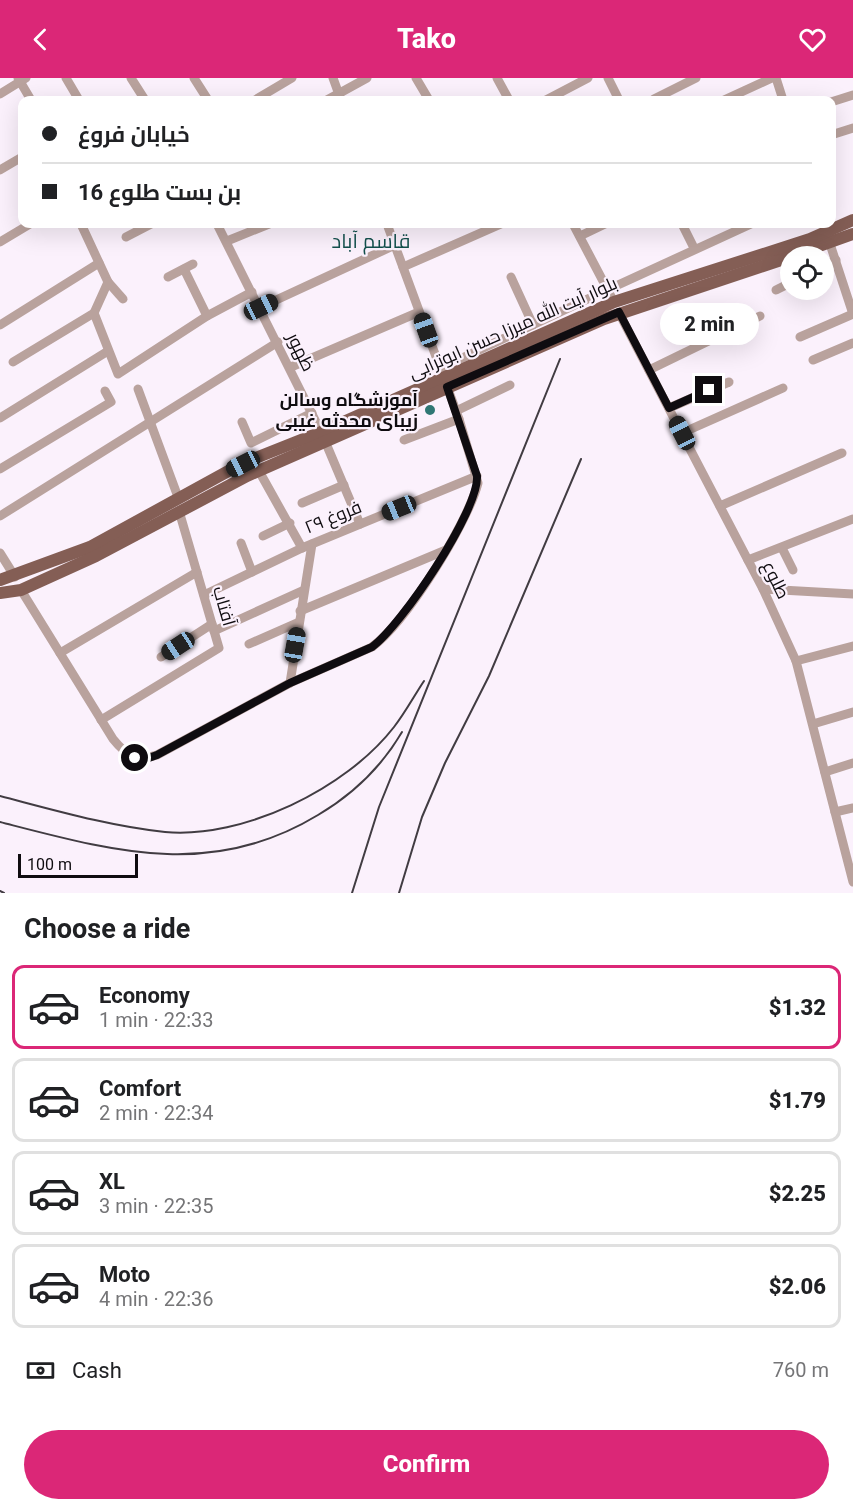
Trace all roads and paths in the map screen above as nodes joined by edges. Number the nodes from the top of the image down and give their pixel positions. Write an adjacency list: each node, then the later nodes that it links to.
1 (66, 78): 17 (street)
2 (131, 78): 18 (street)
3 (194, 78): 19 (street)
4 (292, 78): 20 (street)
5 (333, 78): 21 (street)
6 (368, 78): 22 (street)
7 (416, 78): 23 (street)
8 (497, 78): 24 (street)
9 (588, 78): 25 (street)
10 (608, 78): 26 (street)
11 (696, 78): 27 (street)
12 (774, 78): 28 (street); 29 (street)
13 (21, 79): 14 (street); 16 (street)
14 (0, 94)
15 (853, 95): 30 (street)
16 (29, 96)
17 (77, 96)
18 (142, 96)
19 (205, 96)
20 (262, 96)
21 (340, 96)
22 (341, 96)
23 (427, 96)
24 (507, 96)
25 (554, 96)
26 (618, 96)
27 (660, 96)
28 (733, 96)
29 (781, 96)
30 (836, 100)
31 (853, 128): 32 (street)
32 (836, 133)
33 (18, 159): 34 (street)
34 (0, 170)
35 (853, 220): 47 (main road, بلوار آیت الله میرزا حسن ابوترابی)
36 (23, 228): 52 (street)
37 (83, 228): 58 (street)
38 (143, 228): 50 (street)
39 (219, 228): 51 (street, ظهور)
40 (259, 228): 51 (street)
41 (389, 228): 53 (street)
42 (492, 228): 59 (street)
43 (575, 228): 49 (street, طلوع)
44 (597, 228): 49 (street)
45 (684, 228): 55 (street)
46 (742, 228): 55 (street)
47 (826, 233): 48 (main road, بلوار آیت الله میرزا حسن ابوترابی); 54 (main road, بلوار آیت الله میرزا حسن ابوترابی); 57 (street); 70 (main road, بلوار آیت الله میرزا حسن ابوترابی)
48 (853, 234)
49 (580, 236): 64 (street, طلوع)
50 (126, 237)
51 (227, 241): 66 (street, ظهور)
52 (0, 242)
53 (395, 245): 59 (street); 69 (street)
54 (807, 246)
55 (694, 248): 64 (street)
56 (780, 260): 70 (main road, بلوار آیت الله میرزا حسن ابوترابی)
57 (836, 260): 71 (street)
58 (99, 263): 62 (street); 77 (street)
59 (403, 267): 73 (street)
60 (168, 276): 75 (street)
61 (511, 277): 78 (street)
62 (108, 282): 68 (street); 72 (street)
63 (780, 288): 65 (street)
64 (607, 290): 70 (street, طلوع)
65 (776, 290)
66 (252, 292): 69 (street, ظهور); 75 (street)
67 (594, 296): 74 (street)
68 (123, 299)
69 (261, 307): 80 (street, ظهور)
70 (616, 307): 74 (main road, بلوار آیت الله میرزا حسن ابوترابی); 88 (street, طلوع); 90 (main road, بلوار آیت الله میرزا حسن ابوترابی)
71 (853, 311): 79 (street)
72 (94, 312): 82 (street); 86 (street)
73 (419, 312): 87 (street); 90 (street)
74 (574, 312): 78 (street); 83 (main road, بلوار آیت الله میرزا حسن ابوترابی)
75 (207, 316): 82 (street)
76 (760, 316): 88 (street)
77 (0, 325)
78 (533, 325): 83 (street)
79 (800, 337)
80 (278, 342): 87 (street, ظهور); 99 (street)
81 (853, 343): 85 (street)
82 (108, 351): 98 (street)
83 (485, 353): 84 (street); 90 (main road, بلوار آیت الله میرزا حسن ابوترابی)
84 (460, 358)
85 (813, 360)
86 (13, 362)
87 (291, 367): 96 (street, ظهور)
88 (649, 370): 95 (street, طلوع)
89 (729, 382): 95 (street)
90 (446, 383): 97 (street); 102 (main road, بلوار آیت الله میرزا حسن ابوترابی)
91 (510, 386): 97 (street)
92 (783, 388): 101 (street)
93 (138, 389): 99 (street)
94 (105, 391): 105 (street)
95 (669, 408): 101 (street, طلوع)
96 (312, 413): 100 (street); 102 (street, ظهور)
97 (458, 415): 103 (street); 107 (street)
98 (0, 418)
99 (149, 420): 109 (street); 113 (street)
100 (242, 422)
101 (682, 433): 111 (street, طلوع)
102 (323, 436): 106 (main road, بلوار آیت الله میرزا حسن ابوترابی); 108 (street, ظهور); 109 (main road, بلوار آیت الله میرزا حسن ابوترابی)
103 (404, 441)
104 (842, 453): 111 (street)
105 (0, 469)
106 (260, 471): 112 (main road, بلوار آیت الله میرزا حسن ابوترابی); 115 (street)
107 (477, 476): 116 (street, فروغ ۲۹); 122 (street)
108 (344, 485): 110 (street); 116 (street, ظهور)
109 (178, 496): 128 (main road, بلوار آیت الله میرزا حسن ابوترابی)
110 (302, 503)
111 (720, 506): 124 (street, طلوع)
112 (179, 511): 126 (street, آفتاب); 131 (main road, بلوار آیت الله میرزا حسن ابوترابی)
113 (0, 516)
114 (853, 519): 121 (street)
115 (290, 523): 117 (street); 120 (street)
116 (360, 524): 119 (street, فروغ ۲۹)
117 (263, 536)
118 (241, 543): 127 (street)
119 (312, 544): 120 (street, فروغ ۲۹); 132 (street)
120 (302, 548): 127 (street, فروغ ۲۹)
121 (782, 548): 124 (street); 125 (street)
122 (446, 550): 136 (street); 144 (street)
123 (0, 553): 128 (street)
124 (748, 560): 130 (street, طلوع)
125 (793, 570)
126 (197, 572): 135 (street, آفتاب); 141 (street)
127 (252, 572): 135 (street, فروغ ۲۹)
128 (15, 577): 129 (main road, بلوار آیت الله میرزا حسن ابوترابی); 131 (main road)
129 (0, 580)
130 (763, 589): 134 (street); 143 (street, طلوع)
131 (21, 590): 133 (main road, بلوار آیت الله میرزا حسن ابوترابی); 141 (street)
132 (304, 590): 136 (street); 138 (street)
133 (0, 592)
134 (853, 594)
135 (204, 595): 138 (street, آفتاب)
136 (300, 610): 137 (street)
137 (299, 622): 139 (street); 144 (street)
138 (213, 628): 142 (street); 146 (street, آفتاب)
139 (249, 644)
140 (853, 646): 143 (street)
141 (60, 653): 146 (street)
142 (161, 657)
143 (796, 661): 147 (street, طلوع)
144 (290, 683): 146 (street)
145 (853, 712): 147 (street)
146 (101, 720)
147 (813, 724): 149 (street, طلوع)
148 (853, 764): 149 (street)
149 (825, 772): 151 (street, طلوع)
150 (853, 808): 151 (street)
151 (835, 812): 152 (street, طلوع)
152 (850, 854): 153 (street, طلوع)
153 (853, 882)

